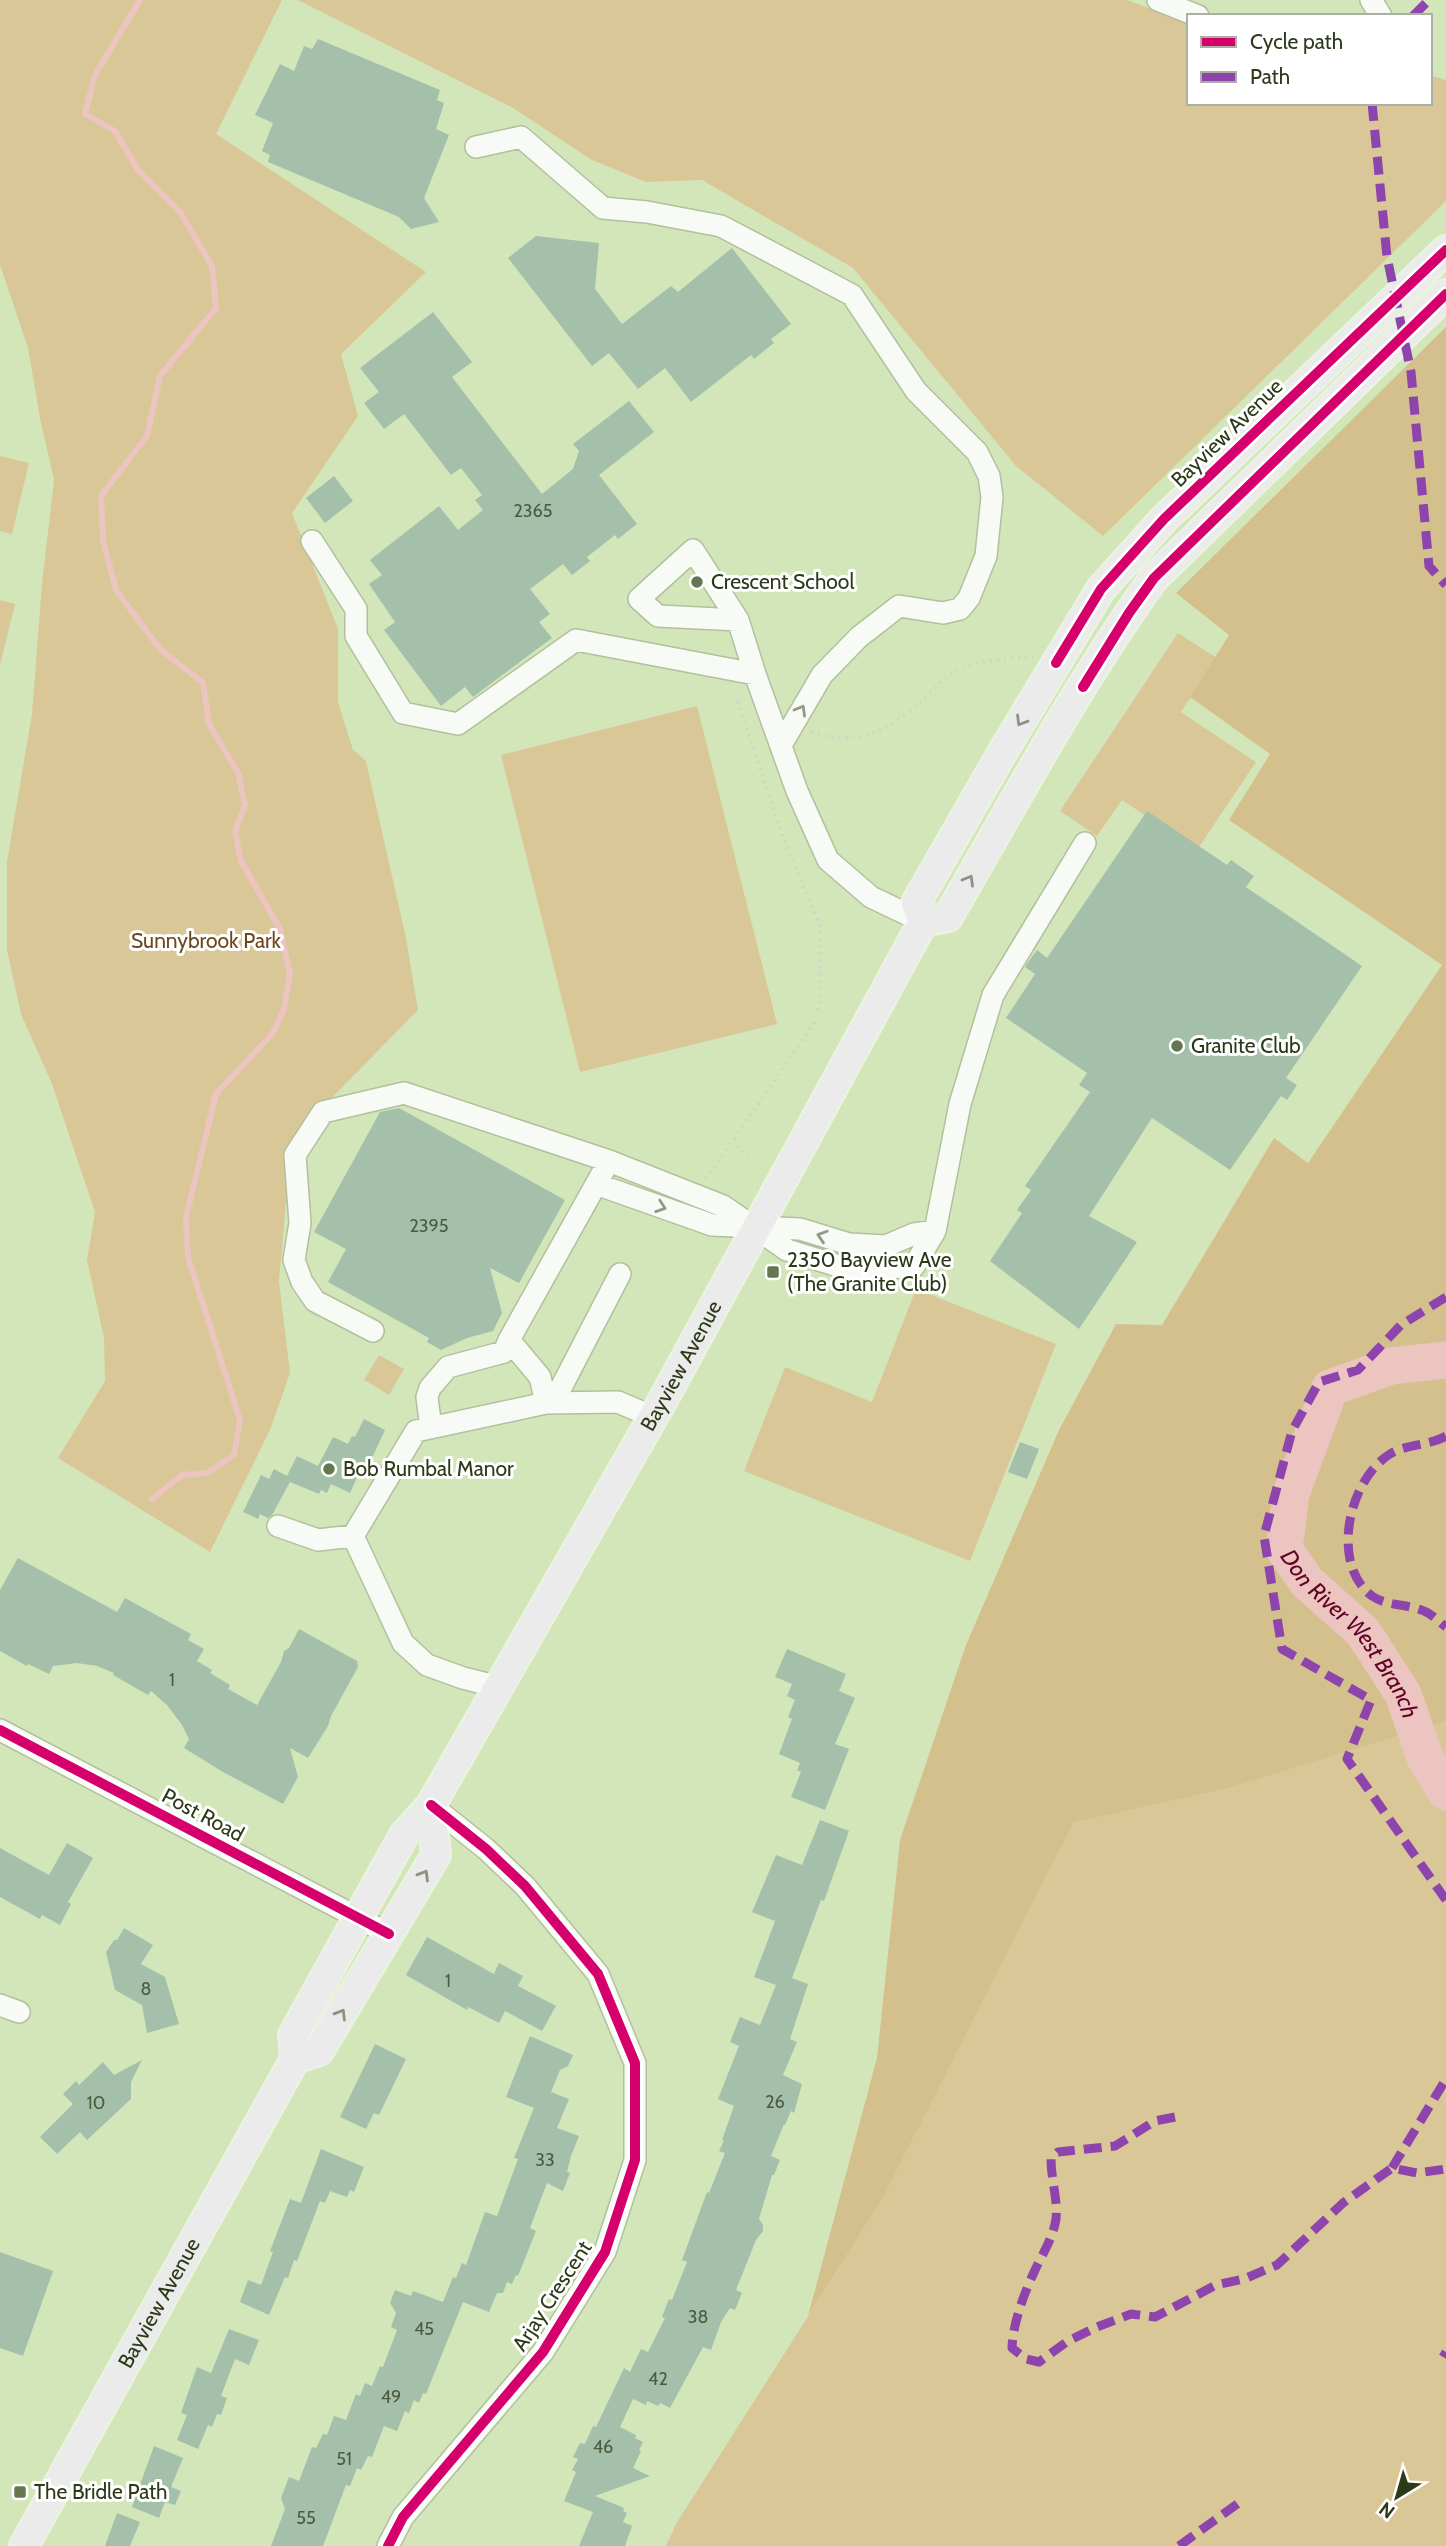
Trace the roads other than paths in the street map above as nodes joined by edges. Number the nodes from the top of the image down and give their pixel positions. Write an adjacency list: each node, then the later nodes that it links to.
1 (1158, 0): 2 (street)
2 (1193, 14)
3 (476, 147): 9 (street, one-way to 3)
4 (1446, 250): 11 (main road, Bayview Avenue, one-way to 11)
5 (1446, 294): 11 (main road, one-way to 5)
6 (312, 541): 8 (street)
7 (738, 620): 8 (street)
8 (755, 674): 9 (street)
9 (781, 745): 11 (street)
10 (1085, 844): 15 (street)
11 (923, 922): 14 (main road, Bayview Avenue)
12 (609, 1161): 13 (street); 14 (street); 17 (street)
13 (596, 1184): 14 (street, one-way to 14); 18 (street)
14 (756, 1227): 15 (street, one-way to 14); 15 (street); 20 (main road, Bayview Avenue)
15 (935, 1231)
16 (620, 1274): 19 (street)
17 (373, 1331)
18 (509, 1340): 19 (street); 21 (street)
19 (550, 1403): 20 (street); 21 (street)
20 (653, 1417): 24 (main road, Bayview Avenue)
21 (431, 1428): 23 (street)
22 (278, 1527): 23 (street)
23 (353, 1536): 24 (street)
24 (499, 1687): 26 (main road, Bayview Avenue)
25 (0, 1730): 27 (street, Post Road)
26 (431, 1805): 27 (main road, Bayview Avenue); 28 (main road, one-way to 26); 31 (street, Arjay Crescent)
27 (359, 1918): 28 (street, Post Road); 29 (main road, Bayview Avenue)
28 (389, 1934): 29 (main road, one-way to 28)
29 (295, 2059): 30 (main road, Bayview Avenue)
30 (24, 2546)
31 (388, 2546)

